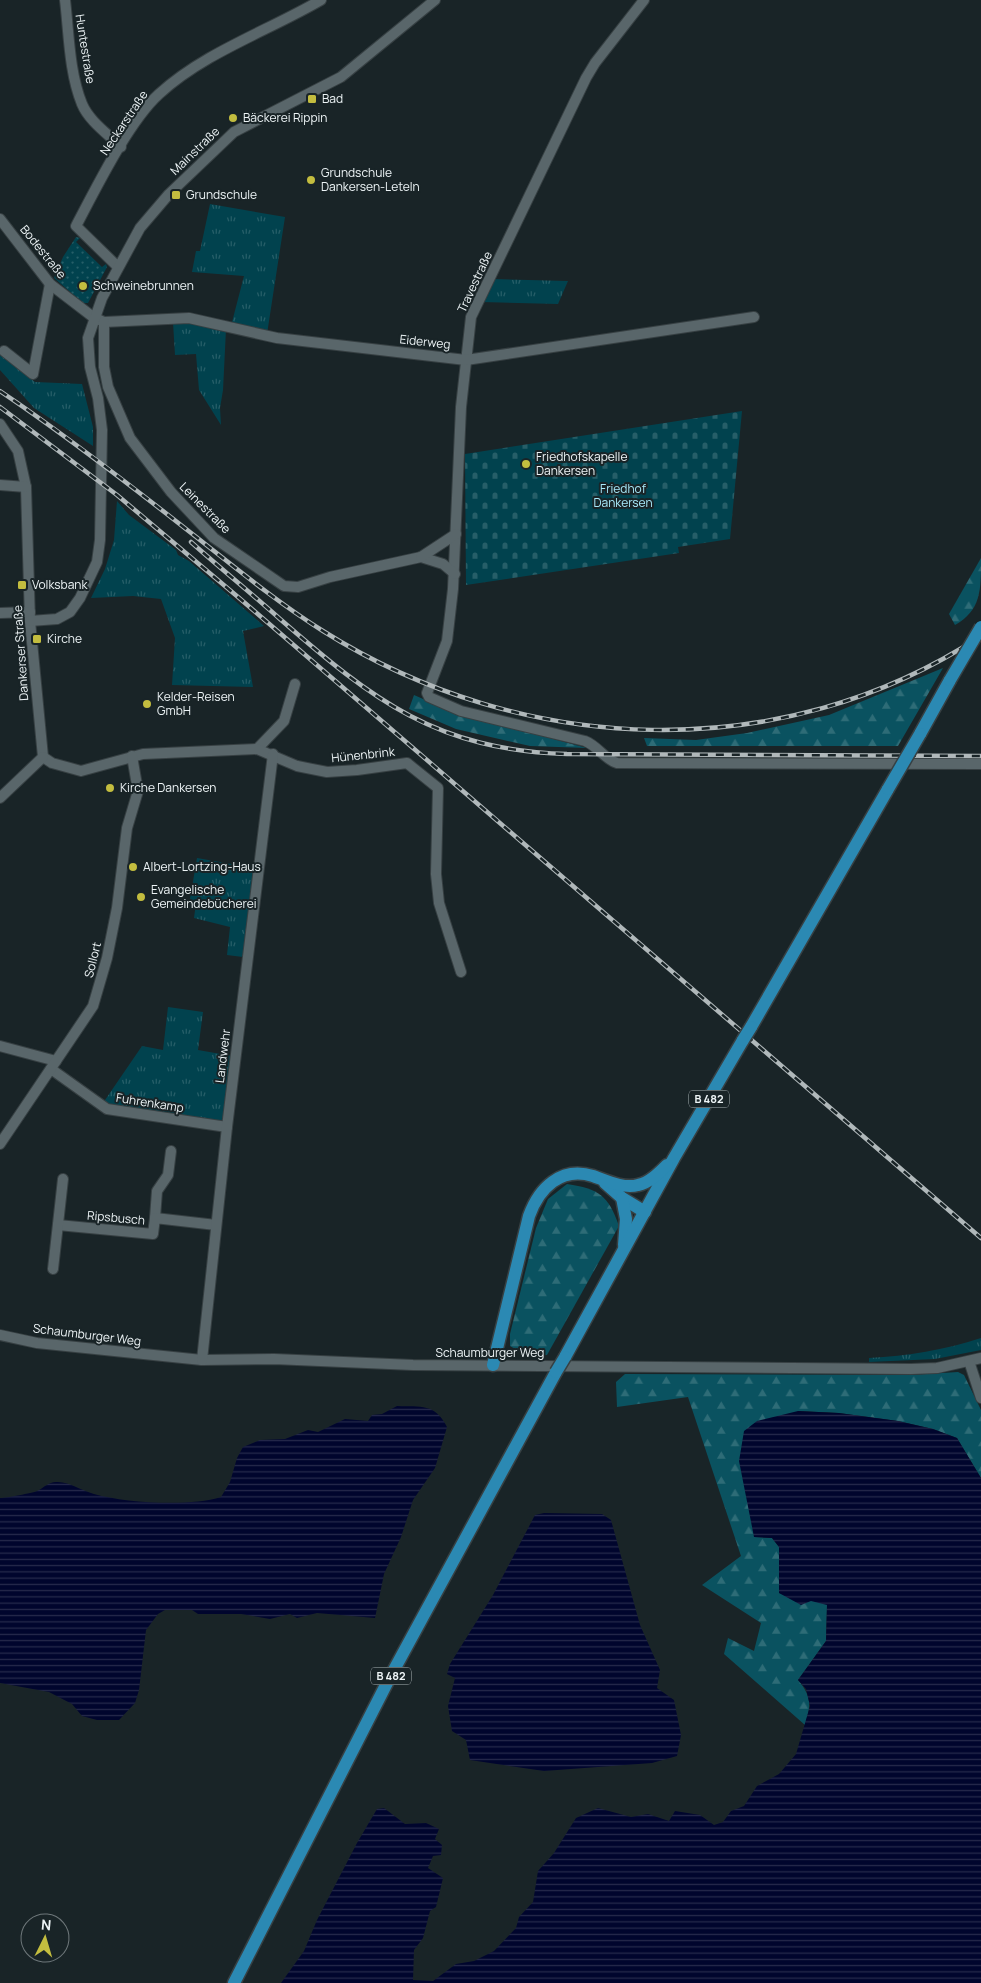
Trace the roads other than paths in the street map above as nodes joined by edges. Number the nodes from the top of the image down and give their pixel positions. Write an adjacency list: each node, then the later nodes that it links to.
1 (66, 0): 5 (street, Huntestraße)
2 (321, 0): 5 (street, Neckarstraße)
3 (436, 0): 7 (street, Mainstraße)
4 (644, 0): 13 (street, Travestraße)
5 (121, 147): 7 (street, Neckarstraße)
6 (0, 219): 8 (street, Bodestraße)
7 (118, 267): 9 (street, Mainstraße)
8 (50, 284): 9 (street, Bodestraße); 12 (street)
9 (94, 317): 11 (street, Eiderweg); 21 (street, Mainstraße)
10 (754, 317): 13 (street, Eiderweg)
11 (104, 322): 13 (street, Eiderweg); 18 (street, Leinestraße)
12 (4, 351)
13 (466, 360): 17 (street, Travestraße)
14 (0, 424): 16 (street, Dankerser Straße)
15 (0, 485): 16 (street)
16 (26, 487): 21 (street, Dankerser Straße)
17 (456, 534): 18 (street, Leinestraße); 19 (street, Travestraße)
18 (421, 556): 19 (street)
19 (455, 574): 28 (street, Travestraße)
20 (0, 613): 21 (street, Mainstraße)
21 (30, 617): 27 (street, Dankerser Straße)
22 (981, 627): 37 (main road, B 482, bridge)
23 (296, 684): 24 (street)
24 (257, 749): 25 (street, Hünenbrink); 26 (street, Hünenbrink)
25 (273, 754): 30 (street, Hünenbrink); 34 (street, Landwehr)
26 (132, 756): 27 (street, Hünenbrink); 32 (street, Sollort)
27 (43, 757): 29 (street)
28 (981, 764)
29 (0, 798)
30 (461, 972)
31 (0, 1046): 32 (street)
32 (53, 1065): 33 (street, Sollort); 34 (street, Fuhrenkamp)
33 (5, 1126): 35 (street, Sollort)
34 (227, 1128): 44 (street, Landwehr)
35 (0, 1144)
36 (171, 1151): 43 (street)
37 (674, 1158): 40 (main road); 42 (main road, B 482)
38 (63, 1179): 45 (street)
39 (601, 1180): 40 (main road); 41 (main road); 52 (main road)
40 (621, 1185): 42 (main road)
41 (622, 1198): 42 (main road); 46 (main road)
42 (648, 1206): 46 (main road, B 482)
43 (155, 1218): 44 (street, Ripsbusch); 45 (street, Ripsbusch)
44 (216, 1225): 50 (street, Landwehr)
45 (58, 1226): 47 (street)
46 (624, 1250): 54 (main road, B 482, bridge)
47 (53, 1269)
48 (0, 1336): 50 (street, Schaumburger Weg)
49 (981, 1358): 51 (street, Schaumburger Weg)
50 (202, 1360): 52 (street, Schaumburger Weg)
51 (969, 1361): 52 (street, Schaumburger Weg); 53 (street)
52 (493, 1365)
53 (981, 1398)
54 (234, 1983)

